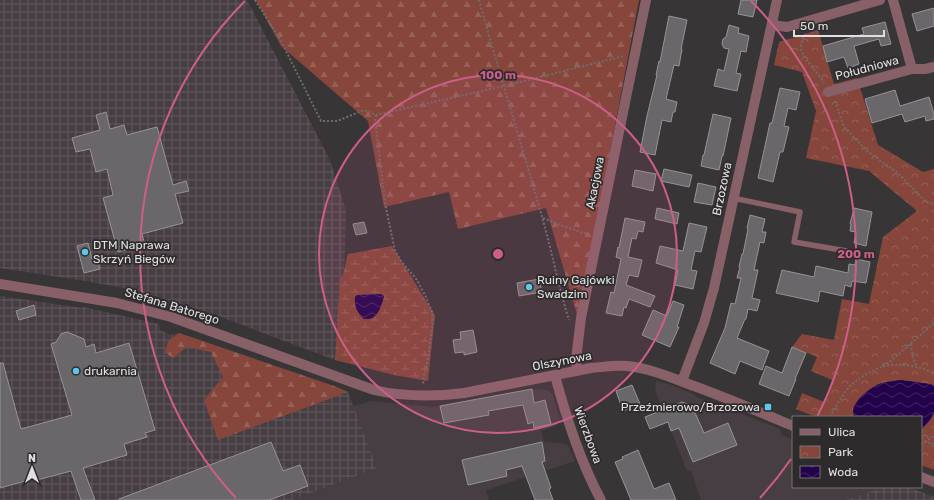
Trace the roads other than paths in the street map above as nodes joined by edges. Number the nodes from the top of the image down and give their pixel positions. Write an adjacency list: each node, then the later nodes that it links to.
1 (646, 0): 12 (street, Akacjowa)
2 (777, 0): 5 (street, Brzozowa)
3 (880, 0): 5 (street)
4 (893, 0): 7 (street, Południowa)
5 (772, 25): 9 (street, Brzozowa)
6 (934, 67): 7 (street, Południowa)
7 (912, 69): 8 (street, Południowa)
8 (829, 91)
9 (733, 198): 10 (lane); 15 (street, Brzozowa)
10 (846, 251)
11 (0, 284): 13 (street, Stefana Batorego)
12 (577, 371): 14 (street, Olszynowa); 15 (street, Olszynowa)
13 (330, 374): 14 (street, Olszynowa)
14 (555, 376): 19 (street, Wierzbowa)
15 (682, 381): 16 (street, Olszynowa)
16 (792, 426)
17 (922, 477): 18 (street)
18 (934, 482)
19 (601, 500)

